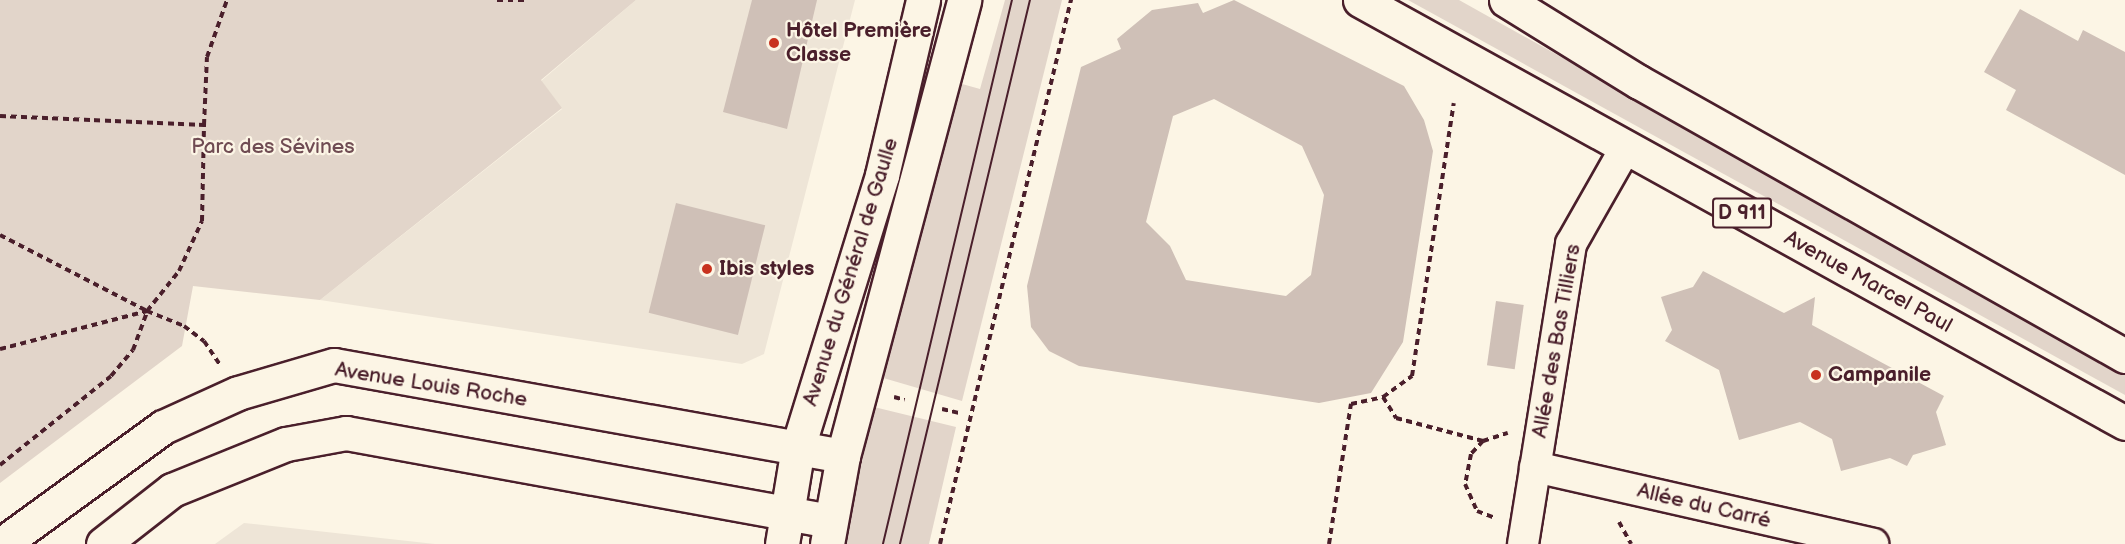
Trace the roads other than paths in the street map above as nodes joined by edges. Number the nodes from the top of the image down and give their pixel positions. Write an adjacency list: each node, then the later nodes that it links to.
1 (923, 0): 8 (main road, Avenue du Général de Gaulle)
2 (964, 0): 9 (main road, Avenue du Général de Gaulle)
3 (1360, 0): 5 (main road, Avenue Marcel Paul / D 911)
4 (1506, 0): 6 (main road)
5 (1625, 149): 7 (main road, Avenue Marcel Paul / D 911); 10 (street, Allée des Bas Tilliers)
6 (2125, 356)
7 (2125, 423)
8 (798, 447): 9 (main road, Avenue Louis Roche); 11 (main road, Avenue du Général de Gaulle); 14 (main road, Avenue Louis Roche)
9 (843, 456): 12 (main road, Avenue du Général de Gaulle)
10 (1535, 468): 13 (street, Allée des Bas Tilliers); 16 (street, Allée du Carré)
11 (783, 529): 12 (main road); 15 (main road)
12 (829, 532)
13 (1524, 536)
14 (2, 544)
15 (103, 544)
16 (1873, 544)

